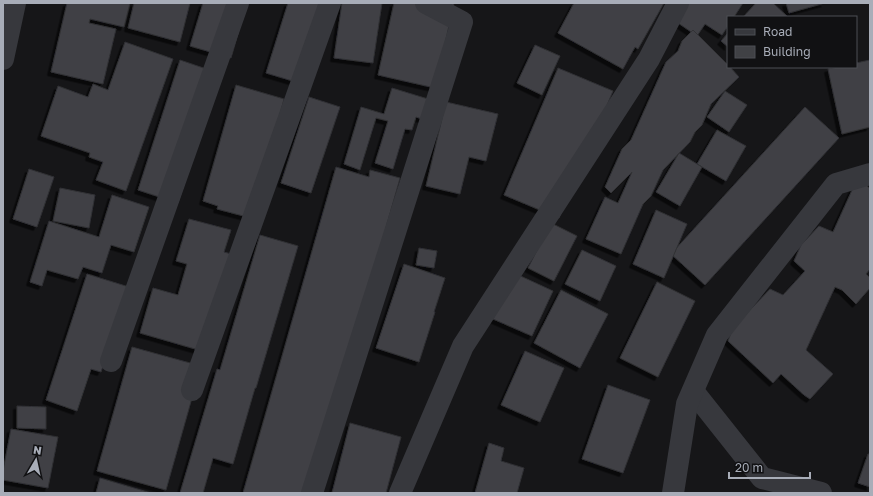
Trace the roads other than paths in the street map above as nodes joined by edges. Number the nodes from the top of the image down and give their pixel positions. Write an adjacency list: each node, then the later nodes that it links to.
1 (15, 3): 6 (street)
2 (238, 3): 8 (street)
3 (330, 3): 9 (street)
4 (426, 3): 11 (street)
5 (678, 3): 12 (street)
6 (3, 60)
7 (870, 174): 10 (street)
8 (111, 361)
9 (192, 390)
10 (692, 391): 13 (street); 14 (street)
11 (312, 493)
12 (400, 493)
13 (673, 493)
14 (821, 493)

